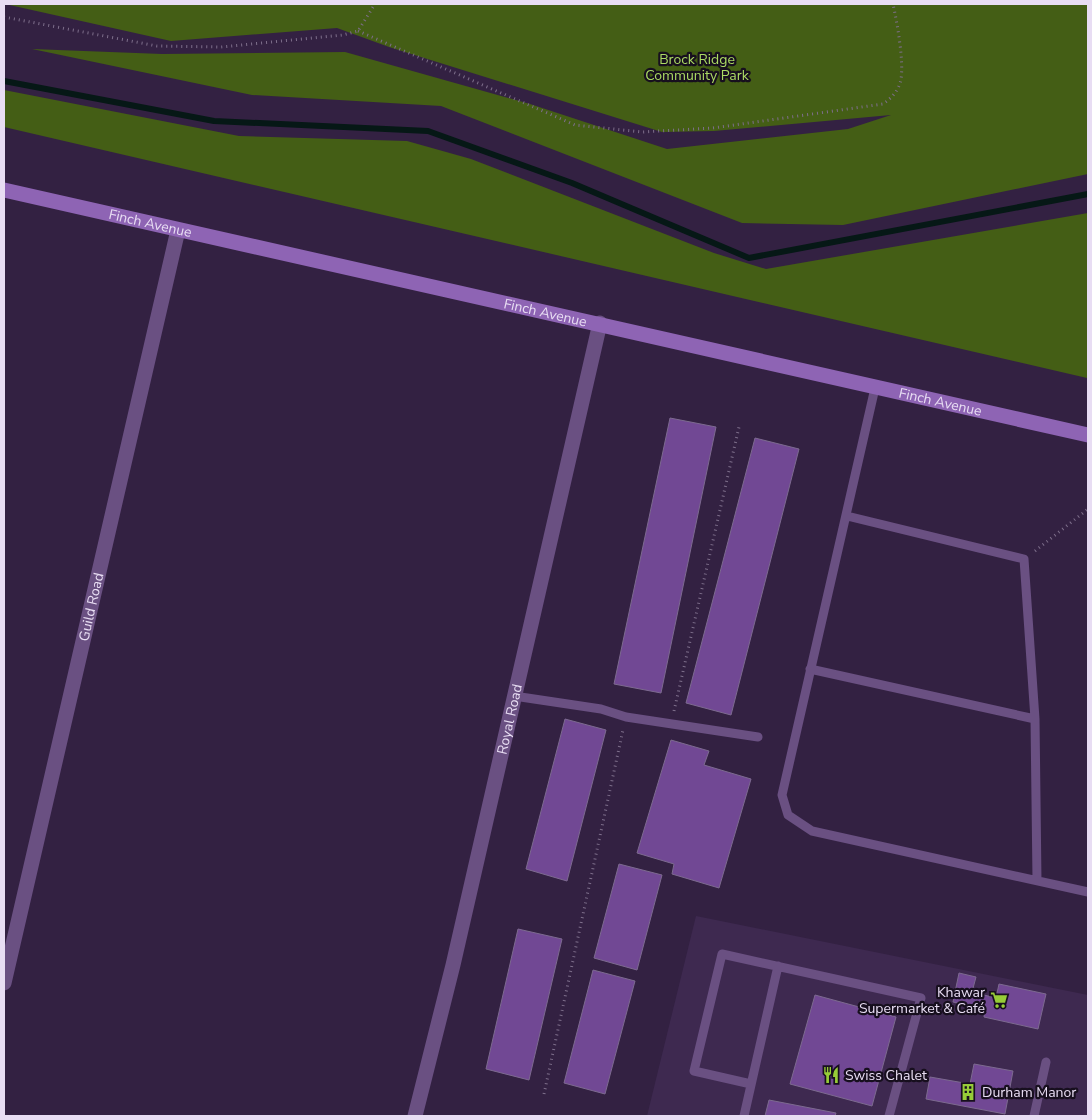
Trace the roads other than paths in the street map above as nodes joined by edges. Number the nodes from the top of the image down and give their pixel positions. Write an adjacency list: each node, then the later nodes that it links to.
1 (4, 190): 2 (main road, Finch Avenue)
2 (178, 230): 3 (main road, Finch Avenue); 14 (street, Guild Road)
3 (600, 323): 4 (main road, Finch Avenue); 8 (street, Royal Road)
4 (876, 388): 5 (main road, Finch Avenue); 6 (lane)
5 (1088, 435)
6 (847, 516): 7 (lane); 9 (lane)
7 (810, 669): 9 (lane); 11 (lane)
8 (514, 696): 10 (lane); 17 (street, Royal Road)
9 (1035, 719): 11 (lane)
10 (758, 737)
11 (1038, 880): 12 (lane)
12 (1088, 892)
13 (778, 966): 16 (lane); 16 (lane); 19 (lane)
14 (4, 983)
15 (1046, 1062): 20 (lane)
16 (752, 1084): 18 (lane)
17 (415, 1116)
18 (744, 1116)
19 (889, 1116)
20 (1034, 1116)

